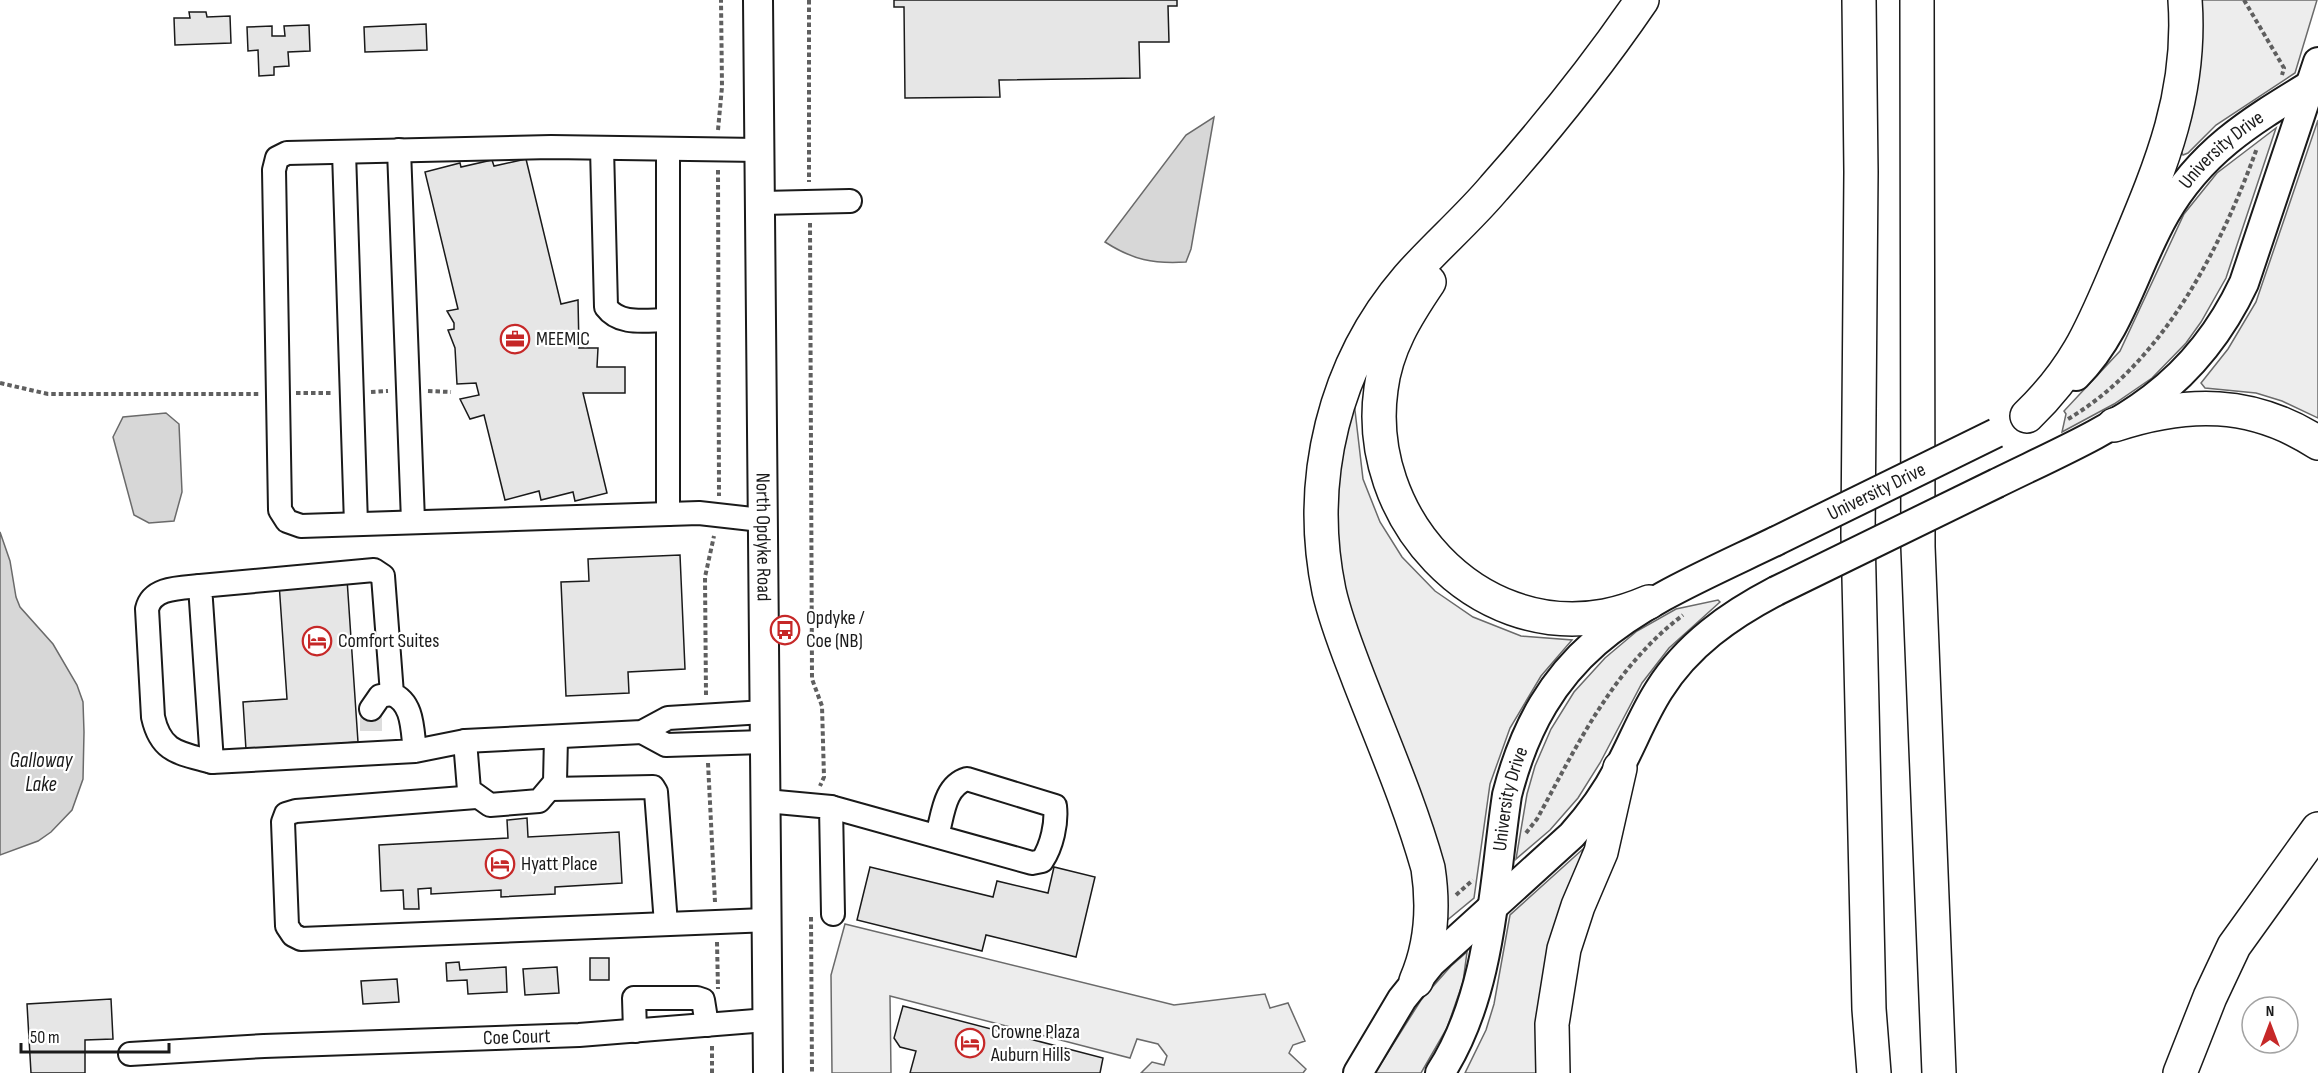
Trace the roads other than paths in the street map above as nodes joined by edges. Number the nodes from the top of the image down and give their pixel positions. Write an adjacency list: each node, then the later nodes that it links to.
1 (758, 0): 10 (main road, North Opdyke Road)
2 (1642, 0): 12 (highway)
3 (1858, 0): 55 (highway)
4 (1917, 0): 47 (highway)
5 (2185, 0): 16 (highway)
6 (2316, 76): 16 (main road, University Drive); 17 (main road, University Drive)
7 (602, 148): 8 (street); 9 (street); 15 (street)
8 (399, 150): 11 (street); 21 (street)
9 (668, 150): 10 (street); 15 (street)
10 (759, 150): 14 (main road, North Opdyke Road)
11 (344, 152): 22 (street); 22 (street)
12 (1493, 190): 24 (highway); 45 (highway)
13 (850, 201): 14 (street)
14 (759, 203): 20 (main road, North Opdyke Road)
15 (668, 320): 19 (street)
16 (2042, 421): 24 (main road, University Drive, bridge)
17 (2114, 425): 18 (highway); 34 (main road, University Drive, bridge)
18 (2318, 443)
19 (668, 513): 20 (street); 21 (street)
20 (761, 520): 27 (main road, North Opdyke Road)
21 (412, 521): 22 (street)
22 (356, 524)
23 (200, 586): 25 (street); 33 (street); 33 (street)
24 (1649, 603): 41 (main road, University Drive)
25 (392, 694): 26 (street); 32 (street)
26 (370, 709)
27 (765, 712): 28 (street); 31 (main road, North Opdyke Road)
28 (642, 732): 29 (street); 31 (street)
29 (556, 737): 30 (street); 35 (street)
30 (465, 741): 32 (street); 36 (street)
31 (766, 742): 37 (main road, North Opdyke Road)
32 (415, 751): 33 (street)
33 (212, 762)
34 (1620, 768): 41 (main road, University Drive); 54 (highway)
35 (551, 789): 36 (street); 44 (street)
36 (476, 797): 44 (street)
37 (766, 801): 38 (street); 43 (main road, North Opdyke Road)
38 (821, 806): 40 (street); 42 (street)
39 (2318, 830): 58 (highway)
40 (937, 836): 40 (street)
41 (1490, 909): 45 (main road, University Drive); 53 (main road, University Drive)
42 (822, 913)
43 (767, 920): 44 (street); 46 (main road, North Opdyke Road)
44 (666, 924)
45 (1416, 981): 52 (main road, University Drive)
46 (768, 1020): 48 (street, Coe Court); 51 (main road, North Opdyke Road)
47 (1936, 1020): 56 (highway); 57 (highway)
48 (707, 1025): 49 (street, Coe Court); 49 (street)
49 (635, 1031): 50 (street, Coe Court)
50 (130, 1054)
51 (768, 1073)
52 (1358, 1073)
53 (1440, 1073)
54 (1552, 1073)
55 (1874, 1073)
56 (1939, 1073)
57 (1944, 1073)
58 (2180, 1073)

